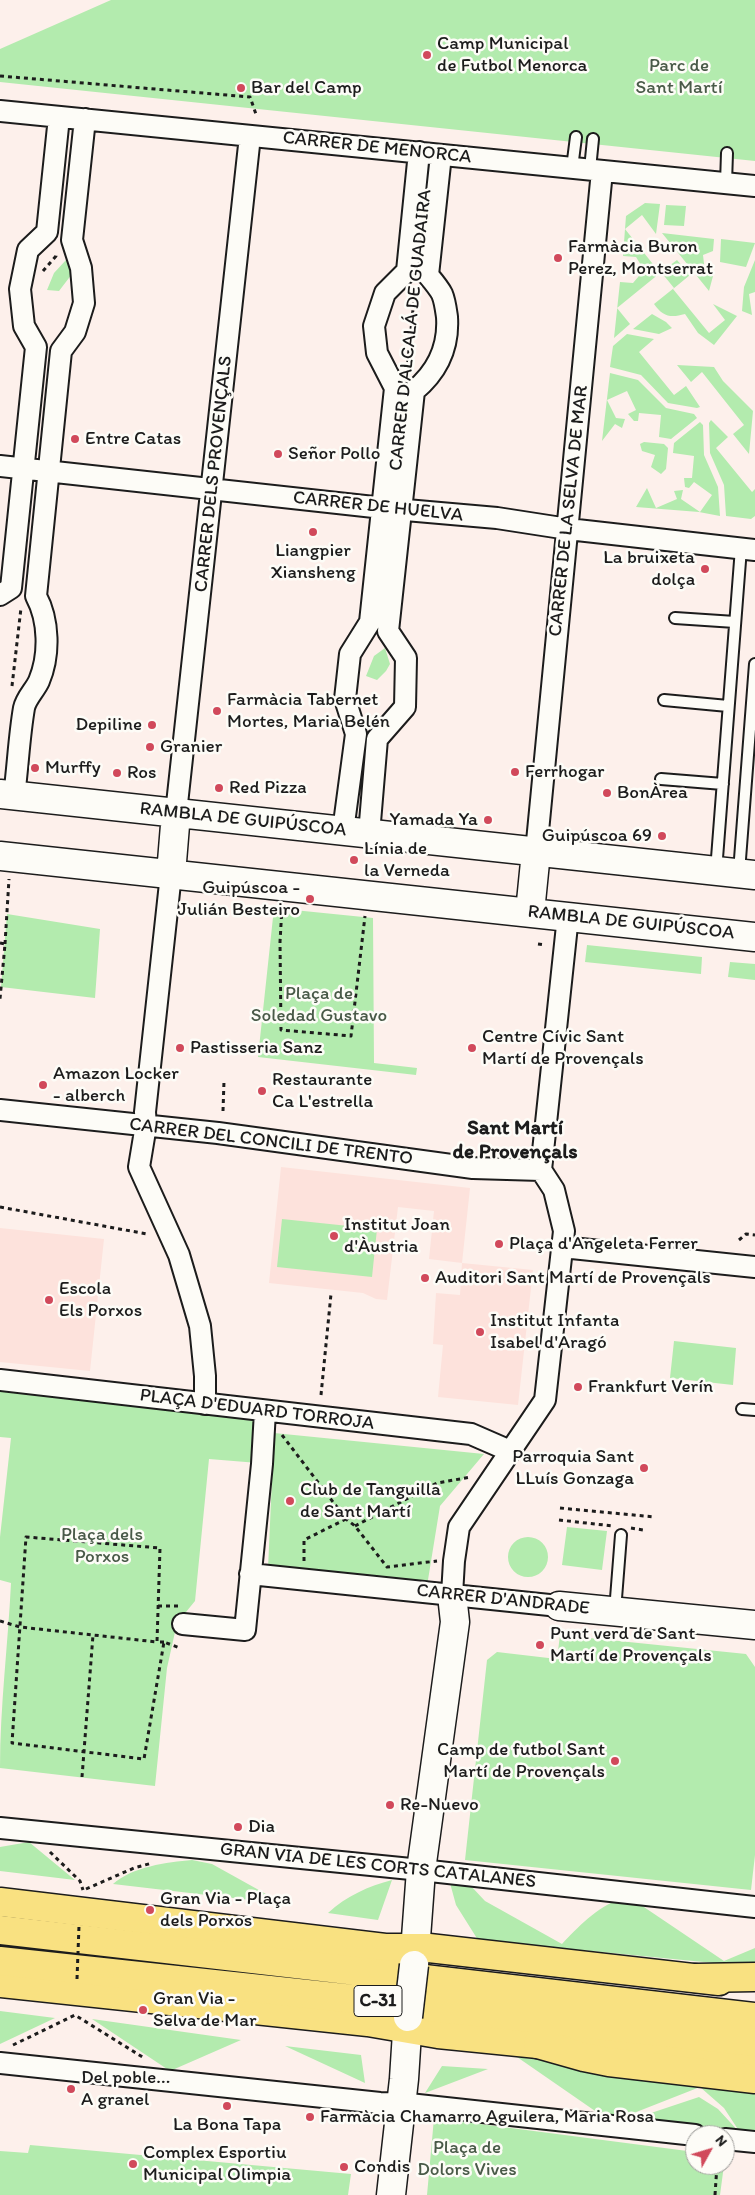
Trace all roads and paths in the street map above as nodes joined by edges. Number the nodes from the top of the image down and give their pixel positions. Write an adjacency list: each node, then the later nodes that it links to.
1 (0, 76): 4 (path)
2 (0, 111): 3 (street, CARRER DE MENORCA)
3 (59, 117): 5 (street, CARRER DE MENORCA); 20 (street)
4 (257, 117)
5 (85, 119): 6 (street, CARRER DE MENORCA); 21 (street)
6 (250, 136): 9 (street, CARRER DE MENORCA); 22 (street, CARRER DELS PROVENÇALS)
7 (576, 136): 12 (lane)
8 (593, 139): 12 (lane)
9 (419, 152): 11 (street, CARRER DE MENORCA); 23 (street, CARRER D'ALCALÁ DE GUADAIRA)
10 (728, 153): 13 (lane)
11 (441, 154): 12 (street, CARRER DE MENORCA); 23 (street, CARRER D'ALCALÁ DE GUADAIRA)
12 (588, 169): 13 (street, CARRER DE MENORCA); 24 (street, CARRER DE LA SELVA DE MAR)
13 (726, 183): 14 (street, CARRER DE MENORCA)
14 (755, 186)
15 (57, 247): 16 (path)
16 (37, 278)
17 (416, 281): 18 (path, CARRER D'ALCALÁ DE GUADAIRA)
18 (406, 379)
19 (0, 466): 20 (street, CARRER DE HUELVA)
20 (24, 469): 21 (street, CARRER DE HUELVA); 26 (street)
21 (49, 471): 22 (street, CARRER DE HUELVA); 38 (street)
22 (212, 490): 23 (street, CARRER DE HUELVA); 39 (street, CARRER DELS PROVENÇALS)
23 (392, 509): 24 (street, CARRER DE HUELVA); 40 (street, CARRER D'ALCALÁ DE GUADAIRA); 41 (street, CARRER D'ALCALÁ DE GUADAIRA)
24 (568, 529): 25 (street, CARRER DE HUELVA); 42 (street, CARRER DE LA SELVA DE MAR)
25 (748, 549): 29 (lane)
26 (0, 595)
27 (22, 599): 31 (path)
28 (675, 618): 29 (lane)
29 (735, 622): 33 (lane)
30 (755, 664): 34 (lane)
31 (12, 695)
32 (664, 700): 33 (lane)
33 (728, 706): 36 (lane)
34 (753, 712): 37 (lane)
35 (661, 779): 36 (lane)
36 (722, 784): 44 (lane)
37 (750, 790): 44 (lane)
38 (7, 795): 39 (street, RAMBLA DE GUIPÚSCOA)
39 (176, 813): 40 (street, RAMBLA DE GUIPÚSCOA); 45 (street)
40 (343, 831): 41 (street, RAMBLA DE GUIPÚSCOA)
41 (369, 834): 42 (street, RAMBLA DE GUIPÚSCOA)
42 (536, 852): 44 (street, RAMBLA DE GUIPÚSCOA); 48 (street)
43 (5, 866): 45 (street, RAMBLA DE GUIPÚSCOA); 52 (path)
44 (736, 873)
45 (171, 874): 48 (street, RAMBLA DE GUIPÚSCOA); 59 (street)
46 (281, 909): 47 (path)
47 (366, 911)
48 (530, 912): 49 (street, RAMBLA DE GUIPÚSCOA)
49 (568, 916): 50 (street, RAMBLA DE GUIPÚSCOA); 60 (street)
50 (755, 937)
51 (0, 942): 52 (path)
52 (5, 944): 55 (path)
53 (538, 944): 54 (path)
54 (545, 945)
55 (0, 999)
56 (224, 1081): 58 (path)
57 (0, 1110): 59 (street, CARRER DEL CONCILI DE TRENTO)
58 (223, 1111)
59 (146, 1125): 60 (street, CARRER DEL CONCILI DE TRENTO); 70 (street)
60 (542, 1170): 65 (street)
61 (0, 1207): 62 (path)
62 (147, 1234)
63 (755, 1235): 64 (path)
64 (739, 1240)
65 (562, 1248): 66 (street); 74 (street)
66 (755, 1267)
67 (330, 1294): 69 (path, PLAÇA D'EDUARD TORROJA)
68 (0, 1380): 70 (street, PLAÇA D'EDUARD TORROJA)
69 (321, 1395)
70 (206, 1404): 73 (street, PLAÇA D'EDUARD TORROJA)
71 (742, 1409): 72 (lane)
72 (755, 1410)
73 (265, 1417): 74 (street, PLAÇA D'EDUARD TORROJA); 78 (path); 85 (street)
74 (510, 1452): 87 (street)
75 (472, 1477): 80 (path)
76 (560, 1508): 77 (path)
77 (655, 1517)
78 (346, 1518): 80 (path); 86 (path)
79 (559, 1520): 81 (path)
80 (355, 1526): 84 (path)
81 (614, 1526)
82 (643, 1530): 83 (path)
83 (623, 1531): 89 (lane)
84 (438, 1561)
85 (250, 1574): 86 (street, CARRER D'ANDRADE); 91 (street)
86 (299, 1579): 87 (street, CARRER D'ANDRADE)
87 (452, 1595): 88 (street, CARRER D'ANDRADE); 103 (street)
88 (559, 1606): 89 (street, CARRER D'ANDRADE)
89 (615, 1611): 92 (street, CARRER D'ANDRADE)
90 (0, 1621): 93 (path)
91 (183, 1624)
92 (755, 1625)
93 (20, 1626): 94 (path); 95 (path); 98 (path)
94 (93, 1635): 95 (path); 98 (path)
95 (157, 1642): 96 (path)
96 (164, 1642): 97 (path); 98 (path)
97 (180, 1648)
98 (83, 1752): 99 (path)
99 (82, 1777)
100 (0, 1828): 101 (street, GRAN VIA DE LES CORTS CATALANES)
101 (28, 1830): 102 (path); 103 (street, GRAN VIA DE LES CORTS CATALANES)
102 (159, 1861)
103 (421, 1870): 105 (street, GRAN VIA DE LES CORTS CATALANES); 108 (street)
104 (0, 1902): 108 (main road)
105 (755, 1907)
106 (79, 1926): 112 (path, bridge)
107 (0, 1930): 115 (main road, C-31)
108 (415, 1957): 111 (main road); 116 (street, bridge)
109 (0, 1961): 117 (main road, C-31)
110 (755, 1976): 111 (main road)
111 (696, 1978): 114 (main road)
112 (77, 1979)
113 (0, 1983): 116 (main road)
114 (755, 1985)
115 (755, 2017)
116 (408, 2023): 118 (main road); 123 (street)
117 (755, 2042)
118 (538, 2044): 120 (main road); 121 (main road)
119 (4, 2055): 122 (street); 122 (path)
120 (755, 2064)
121 (755, 2079)
122 (169, 2080): 123 (street)
123 (401, 2103): 124 (street); 128 (street)
124 (685, 2134)
125 (735, 2140): 126 (street)
126 (755, 2142)
127 (716, 2175): 129 (path)
128 (391, 2195)
129 (715, 2195)

